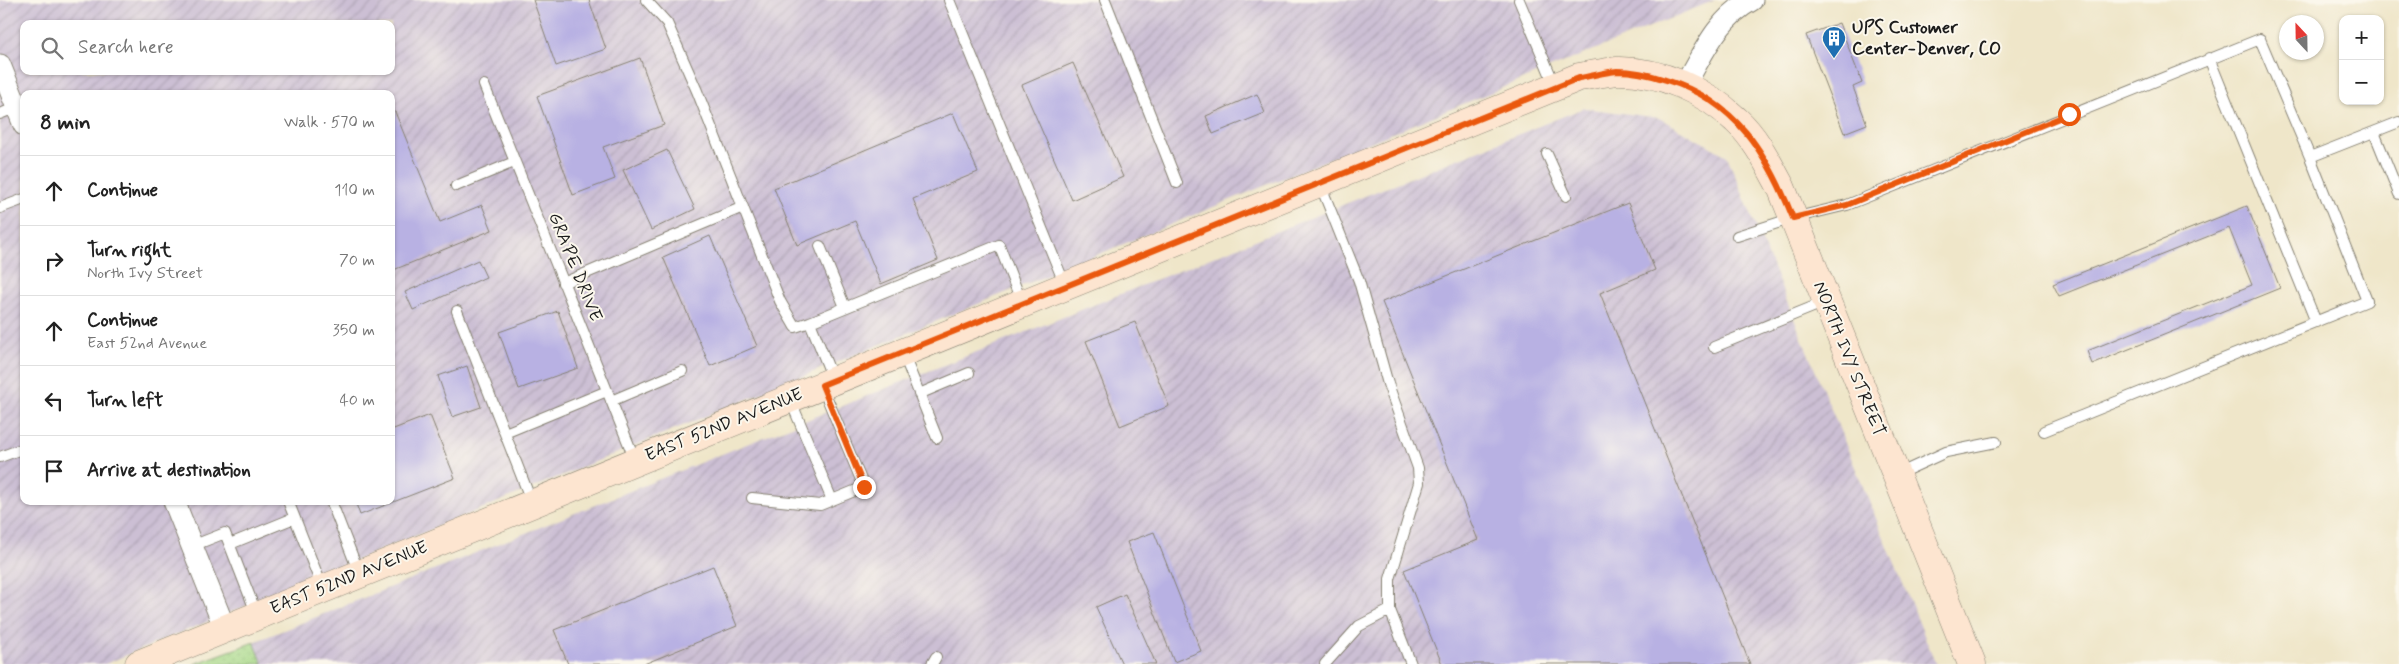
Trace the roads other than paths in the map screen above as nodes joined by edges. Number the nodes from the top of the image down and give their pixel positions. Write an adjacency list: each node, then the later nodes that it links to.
1 (646, 0): 23 (lane)
2 (1105, 0): 17 (lane)
3 (1519, 0): 10 (lane)
4 (1752, 0): 8 (street)
5 (951, 1): 29 (lane)
6 (2209, 58): 15 (lane); 25 (lane); 35 (lane)
7 (0, 66): 11 (street)
8 (1685, 85): 10 (street, EAST 52ND AVENUE); 25 (street, NORTH IVY STREET)
9 (484, 86): 16 (lane, GRAPE DRIVE)
10 (1556, 87): 18 (street, EAST 52ND AVENUE)
11 (13, 115)
12 (2399, 122): 13 (lane)
13 (2374, 132): 15 (lane); 20 (lane)
14 (1547, 154): 21 (lane)
15 (2310, 157): 35 (lane)
16 (514, 162): 19 (lane); 28 (lane, GRAPE DRIVE)
17 (1177, 183)
18 (1319, 183): 29 (street, EAST 52ND AVENUE); 63 (lane)
19 (456, 186)
20 (2399, 194)
21 (1566, 196)
22 (20, 200): 24 (lane)
23 (743, 207): 28 (lane); 34 (lane)
24 (0, 208)
25 (1793, 218): 26 (lane); 30 (street, NORTH IVY STREET)
26 (1737, 236)
27 (820, 246): 32 (lane)
28 (563, 283): 42 (lane, GRAPE DRIVE)
29 (1066, 286): 31 (street, EAST 52ND AVENUE)
30 (1826, 301): 36 (lane); 51 (street, NORTH IVY STREET)
31 (1022, 303): 32 (lane); 37 (street, EAST 52ND AVENUE)
32 (846, 307): 34 (lane)
33 (457, 311): 45 (lane)
34 (810, 322): 40 (lane)
35 (2316, 322): 44 (lane)
36 (1714, 348)
37 (902, 352): 40 (street, EAST 52ND AVENUE); 41 (lane)
38 (682, 371): 42 (lane)
39 (969, 373): 41 (lane)
40 (828, 382): 43 (street, EAST 52ND AVENUE); 53 (lane)
41 (919, 394): 46 (lane)
42 (609, 396): 45 (lane); 50 (lane, GRAPE DRIVE)
43 (789, 398): 50 (street, EAST 52ND AVENUE); 53 (lane)
44 (2044, 431)
45 (505, 433): 54 (lane)
46 (937, 438)
47 (1996, 442): 51 (lane)
48 (20, 450): 49 (lane)
49 (0, 457)
50 (635, 461): 54 (street, EAST 52ND AVENUE)
51 (1896, 475): 69 (street, NORTH IVY STREET)
52 (752, 498): 53 (lane)
53 (832, 500)
54 (532, 503): 61 (street, EAST 52ND AVENUE)
55 (176, 505): 60 (street)
56 (289, 505): 58 (lane)
57 (333, 505): 61 (lane)
58 (294, 518): 59 (lane); 62 (lane)
59 (230, 544): 60 (lane); 64 (lane)
60 (192, 546): 65 (street)
61 (359, 574): 62 (street, EAST 52ND AVENUE)
62 (323, 589): 64 (street, EAST 52ND AVENUE)
63 (1390, 610): 67 (lane); 68 (lane)
64 (257, 615): 65 (street, EAST 52ND AVENUE)
65 (225, 629): 66 (street, EAST 52ND AVENUE)
66 (139, 664)
67 (1325, 664)
68 (1412, 664)
69 (1972, 664)

